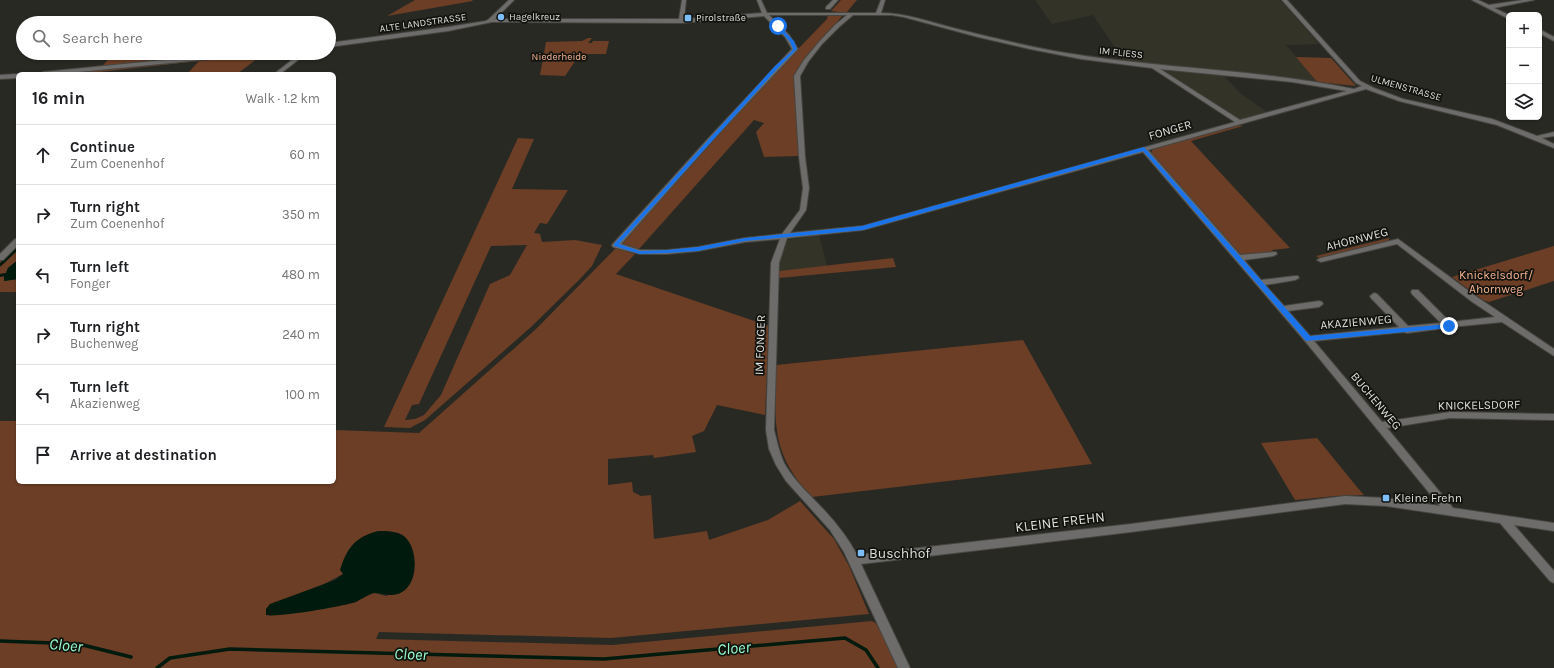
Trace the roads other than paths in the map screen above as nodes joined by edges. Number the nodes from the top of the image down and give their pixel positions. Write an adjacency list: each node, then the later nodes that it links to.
1 (512, 0): 15 (street)
2 (684, 0): 16 (street)
3 (759, 0): 11 (street)
4 (836, 0): 10 (street)
5 (883, 0): 12 (street)
6 (1284, 0): 27 (street, ULMENSTRASSE)
7 (1474, 0): 9 (street)
8 (1532, 0): 9 (street)
9 (1488, 7): 14 (street)
10 (828, 8)
11 (765, 14): 13 (street); 16 (street); 34 (street, FONGER)
12 (878, 14): 13 (street); 22 (street, IM FLIESS)
13 (851, 15): 34 (street, IM FONGER)
14 (1506, 16)
15 (491, 20): 16 (street); 19 (street, ALTE LANDSTRASSE)
16 (681, 20)
17 (1542, 32): 18 (street)
18 (1554, 38)
19 (336, 44)
20 (182, 60): 23 (street)
21 (295, 60): 24 (street)
22 (1151, 66): 28 (street, IM FLIESS); 29 (street)
23 (63, 72)
24 (280, 72)
25 (16, 76): 26 (street)
26 (0, 77)
27 (1366, 87): 28 (street, IM FLIESS); 31 (street, ULMENSTRASSE)
28 (1355, 90): 29 (street, FONGER)
29 (1239, 122): 33 (street, FONGER)
30 (1554, 134): 31 (street)
31 (1536, 138): 32 (street, ULMENSTRASSE)
32 (1554, 146)
33 (1144, 149): 34 (street, FONGER); 38 (street, BUCHENWEG)
34 (784, 236): 56 (street, IM FONGER)
35 (16, 243): 37 (street)
36 (1273, 254): 38 (street)
37 (0, 258)
38 (1238, 258): 41 (street, BUCHENWEG)
39 (1321, 260): 46 (street, AHORNWEG)
40 (1295, 278): 41 (street)
41 (1259, 282): 45 (street, BUCHENWEG)
42 (1415, 292): 47 (street)
43 (1374, 296): 48 (street, AKAZIENWEG)
44 (1319, 304): 45 (street)
45 (1282, 309): 49 (street, BUCHENWEG)
46 (1506, 319): 47 (street, AKAZIENWEG); 50 (street, AHORNWEG)
47 (1449, 326): 48 (street, AKAZIENWEG)
48 (1407, 330): 49 (street, AKAZIENWEG)
49 (1308, 339): 52 (street, BUCHENWEG)
50 (1554, 353)
51 (1554, 416): 52 (street, KNICKELSDORF)
52 (1381, 426): 53 (street, BUCHENWEG)
53 (1450, 511): 54 (street, KLEINE FREHN); 56 (street, KLEINE FREHN)
54 (1502, 519): 55 (street, KLEINE FREHN); 57 (street)
55 (1554, 527)
56 (854, 560): 58 (street, IM FONGER)
57 (1554, 578)
58 (904, 668)

